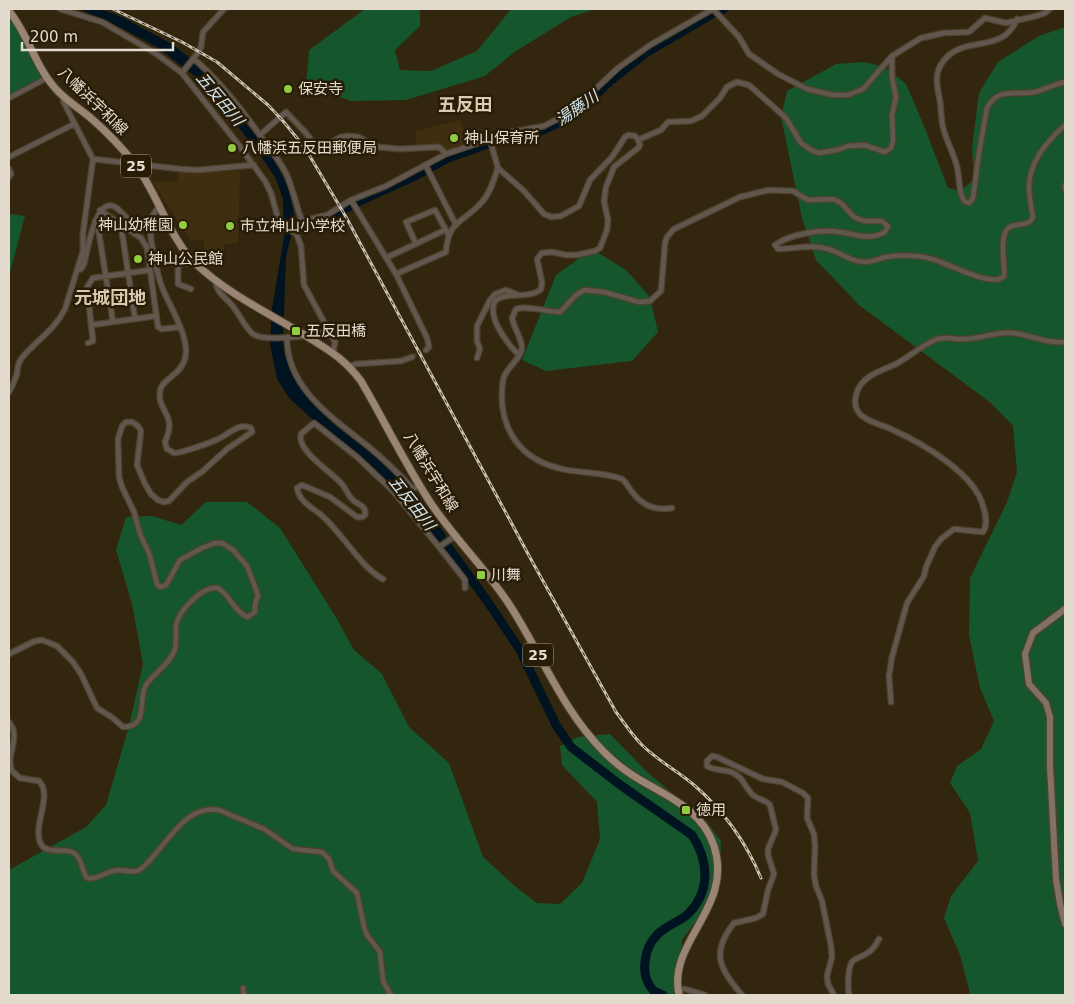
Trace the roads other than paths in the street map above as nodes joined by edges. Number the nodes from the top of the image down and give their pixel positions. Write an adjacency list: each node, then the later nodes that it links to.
1 (60, 9): 9 (street)
2 (224, 9): 8 (street)
3 (713, 9): 7 (street); 18 (street)
4 (1050, 9): 6 (street)
5 (9, 11): 10 (main road, 八幡浜宇和線 / 25)
6 (1016, 20): 7 (street); 11 (street)
7 (892, 56): 17 (street)
8 (194, 59): 9 (street); 16 (street)
9 (183, 72): 23 (street)
10 (47, 78): 12 (street); 13 (main road, 八幡浜宇和線 / 25)
11 (1065, 82)
12 (9, 98)
13 (65, 98): 14 (street); 22 (main road, 八幡浜宇和線 / 25)
14 (74, 124): 20 (street); 21 (street)
15 (1065, 125): 64 (street)
16 (260, 135): 19 (street); 35 (street)
17 (638, 140): 25 (street); 51 (street)
18 (491, 142): 19 (street); 25 (street)
19 (446, 154): 24 (street)
20 (9, 157)
21 (93, 159): 22 (street); 44 (street)
22 (135, 164): 23 (street); 31 (main road, 八幡浜宇和線 / 25)
23 (254, 165): 40 (street)
24 (427, 168): 30 (street); 36 (street)
25 (498, 168): 36 (street)
26 (9, 169): 27 (street)
27 (9, 177)
28 (1065, 185): 29 (street)
29 (1065, 189)
30 (353, 203): 35 (street); 42 (street)
31 (160, 206): 38 (street); 43 (main road, 八幡浜宇和線 / 25)
32 (100, 210): 33 (street); 37 (street); 38 (street)
33 (95, 221): 44 (street); 48 (street)
34 (328, 221): 35 (street)
35 (300, 224): 40 (street)
36 (456, 225): 39 (street)
37 (124, 228): 45 (street); 46 (street)
38 (150, 230): 56 (street)
39 (447, 232): 41 (street); 41 (street); 47 (street)
40 (295, 233): 57 (street)
41 (416, 244): 42 (street)
42 (386, 258): 47 (street)
43 (195, 263): 49 (main road, 八幡浜宇和線 / 25); 50 (street)
44 (77, 270): 68 (street)
45 (150, 270): 46 (street); 52 (street)
46 (128, 273): 48 (street); 53 (street)
47 (396, 274): 62 (street)
48 (106, 276): 54 (street); 55 (street)
49 (216, 282): 58 (main road, 八幡浜宇和線 / 25); 59 (street)
50 (191, 289)
51 (520, 295): 64 (street); 66 (street)
52 (156, 316): 53 (street); 56 (street)
53 (135, 319): 54 (street)
54 (112, 322): 55 (street)
55 (91, 325): 61 (street)
56 (180, 327): 76 (street)
57 (328, 330): 58 (street); 63 (street)
58 (304, 335): 59 (street); 63 (main road, 八幡浜宇和線 / 25)
59 (286, 337): 69 (street)
60 (1065, 342): 77 (street)
61 (88, 343)
62 (426, 350)
63 (333, 353): 67 (main road, 八幡浜宇和線 / 25)
64 (520, 354): 70 (street)
65 (412, 357): 67 (street)
66 (477, 358)
67 (350, 366): 69 (main road, 八幡浜宇和線 / 25)
68 (9, 392)
69 (420, 485): 71 (main road, 八幡浜宇和線 / 25)
70 (672, 508)
71 (453, 537): 72 (street); 82 (main road, 八幡浜宇和線 / 25)
72 (440, 547): 73 (street); 74 (street)
73 (383, 579)
74 (465, 588)
75 (1065, 609): 79 (street)
76 (9, 654)
77 (890, 702)
78 (9, 722): 84 (street)
79 (1065, 924)
80 (879, 939): 88 (street)
81 (243, 988): 83 (street)
82 (679, 993): 85 (street)
83 (244, 995)
84 (391, 995)
85 (704, 995)
86 (742, 995): 87 (street)
87 (834, 995)
88 (849, 995)

